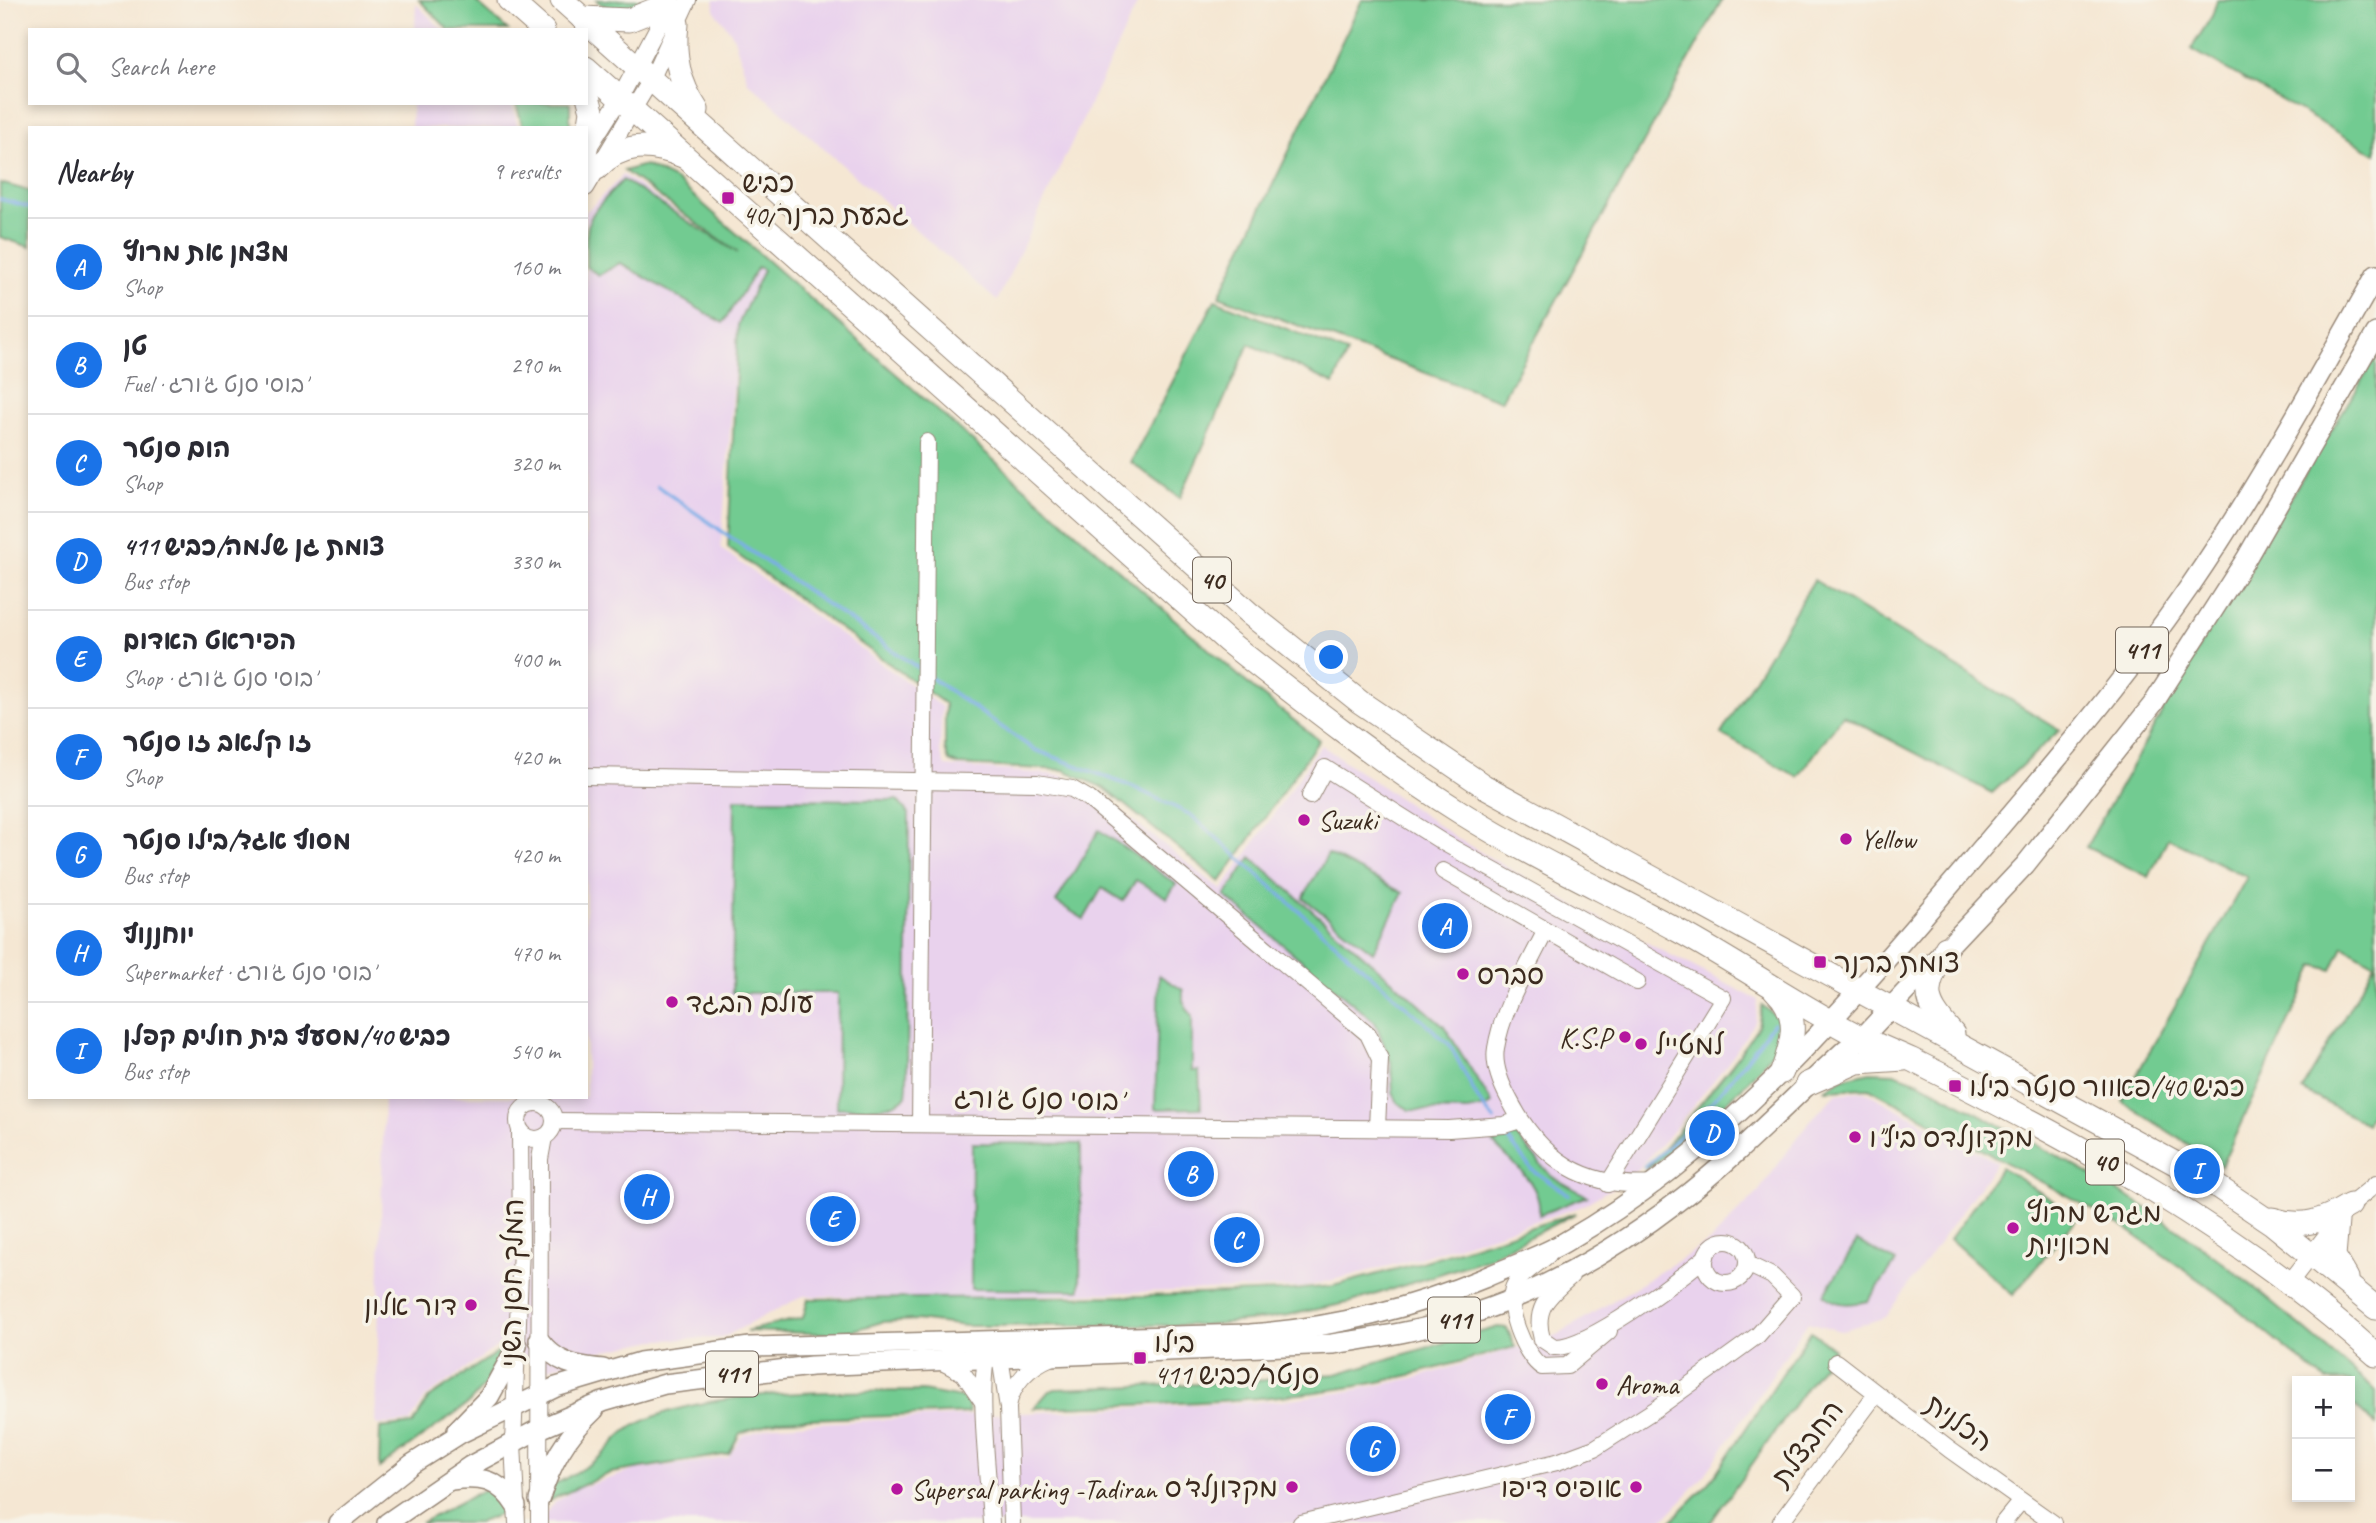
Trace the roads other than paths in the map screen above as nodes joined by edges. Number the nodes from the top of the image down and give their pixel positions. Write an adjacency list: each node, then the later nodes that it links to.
1 (509, 0): 5 (highway)
2 (562, 0): 4 (highway, 40)
3 (677, 7): 4 (highway); 7 (street); 10 (highway)
4 (582, 18): 7 (highway, 40)
5 (541, 28)
6 (588, 70): 9 (highway, 40)
7 (645, 72): 9 (street); 10 (highway, 40)
8 (588, 96): 12 (highway)
9 (627, 103): 11 (highway, 40); 12 (street)
10 (713, 132): 24 (highway, 40)
11 (692, 160): 12 (highway); 22 (highway, 40)
12 (589, 164)
13 (2376, 275): 24 (main road, 411)
14 (2376, 333): 21 (main road, 411)
15 (927, 442): 17 (street)
16 (588, 776): 17 (street)
17 (924, 782): 36 (street); 37 (street)
18 (1310, 796): 40 (street)
19 (1443, 870): 20 (street)
20 (1546, 930): 23 (street); 35 (street)
21 (1946, 948): 25 (main road, 411); 28 (highway)
22 (1765, 981): 26 (highway, 40); 30 (highway)
23 (1637, 982)
24 (1860, 991): 25 (highway, 40); 26 (main road, 411)
25 (1890, 1007): 27 (main road, 411); 28 (highway, 40)
26 (1830, 1019): 27 (highway, 40); 30 (main road, 411)
27 (1862, 1038): 29 (highway, 40); 31 (main road, 411)
28 (1969, 1052): 44 (highway, 40)
29 (1910, 1059): 31 (highway); 51 (highway, 40)
30 (1782, 1072): 41 (main road, 411)
31 (1807, 1084): 48 (main road, 411)
32 (544, 1101): 33 (street); 34 (street)
33 (521, 1104): 38 (street)
34 (554, 1121): 36 (street, בוסי סנט ג'ורג'); 39 (street)
35 (1517, 1121): 37 (street, בוסי סנט ג'ורג'); 40 (street)
36 (920, 1124): 37 (street, בוסי סנט ג'ורג')
37 (1377, 1128)
38 (520, 1131): 39 (street); 57 (street, המלך חסן השני)
39 (544, 1137): 56 (street, המלך חסן השני)
40 (1608, 1184): 41 (street)
41 (1655, 1184): 45 (main road, 411)
42 (2376, 1184): 43 (street)
43 (2344, 1213): 44 (highway); 46 (street); 54 (highway)
44 (2260, 1215): 46 (highway, 40)
45 (1561, 1245): 53 (street); 58 (main road, 411)
46 (2310, 1253): 51 (street); 54 (highway, 40)
47 (1706, 1257): 49 (street); 50 (street); 52 (street)
48 (1586, 1262): 53 (main road, 411); 55 (street)
49 (1747, 1264): 50 (street); 82 (street)
50 (1712, 1277): 52 (street)
51 (2290, 1282): 59 (highway, 40)
52 (1671, 1284): 55 (street)
53 (1510, 1301): 55 (street); 60 (main road, 411)
54 (2368, 1301)
55 (1625, 1315)
56 (539, 1340): 63 (main road); 65 (street, המלך חסן השני)
57 (517, 1346): 69 (street, המלך חסן השני); 72 (main road)
58 (992, 1352): 60 (main road, 411); 61 (main road, 411); 63 (main road, 411); 67 (street); 68 (street)
59 (2376, 1355)
60 (1052, 1356): 68 (street)
61 (934, 1360): 66 (main road, 411); 67 (street)
62 (1836, 1362): 64 (street, הכלנית)
63 (611, 1370): 65 (main road, 411)
64 (1876, 1394): 75 (street, הכלנית); 83 (street, החבצלת)
65 (537, 1395): 69 (main road, 411); 70 (street, המלך חסן השני)
66 (603, 1402): 70 (main road, 411); 74 (main road)
67 (985, 1406): 80 (street)
68 (1008, 1408): 81 (street)
69 (514, 1409): 71 (street, המלך חסן השני); 72 (main road, 411)
70 (537, 1430): 71 (main road, 411); 74 (street, המלך חסן השני)
71 (513, 1443): 73 (main road, 411); 76 (street, המלך חסן השני)
72 (442, 1444): 77 (main road, 411)
73 (447, 1481): 76 (main road); 78 (main road, 411)
74 (539, 1500): 79 (street, המלך חסן השני)
75 (2021, 1500): 84 (street); 85 (street, הכלנית)
76 (516, 1514)
77 (338, 1523)
78 (387, 1523)
79 (539, 1523)
80 (991, 1523)
81 (1012, 1523)
82 (1301, 1523)
83 (1780, 1523)
84 (2003, 1523)
85 (2053, 1523)

